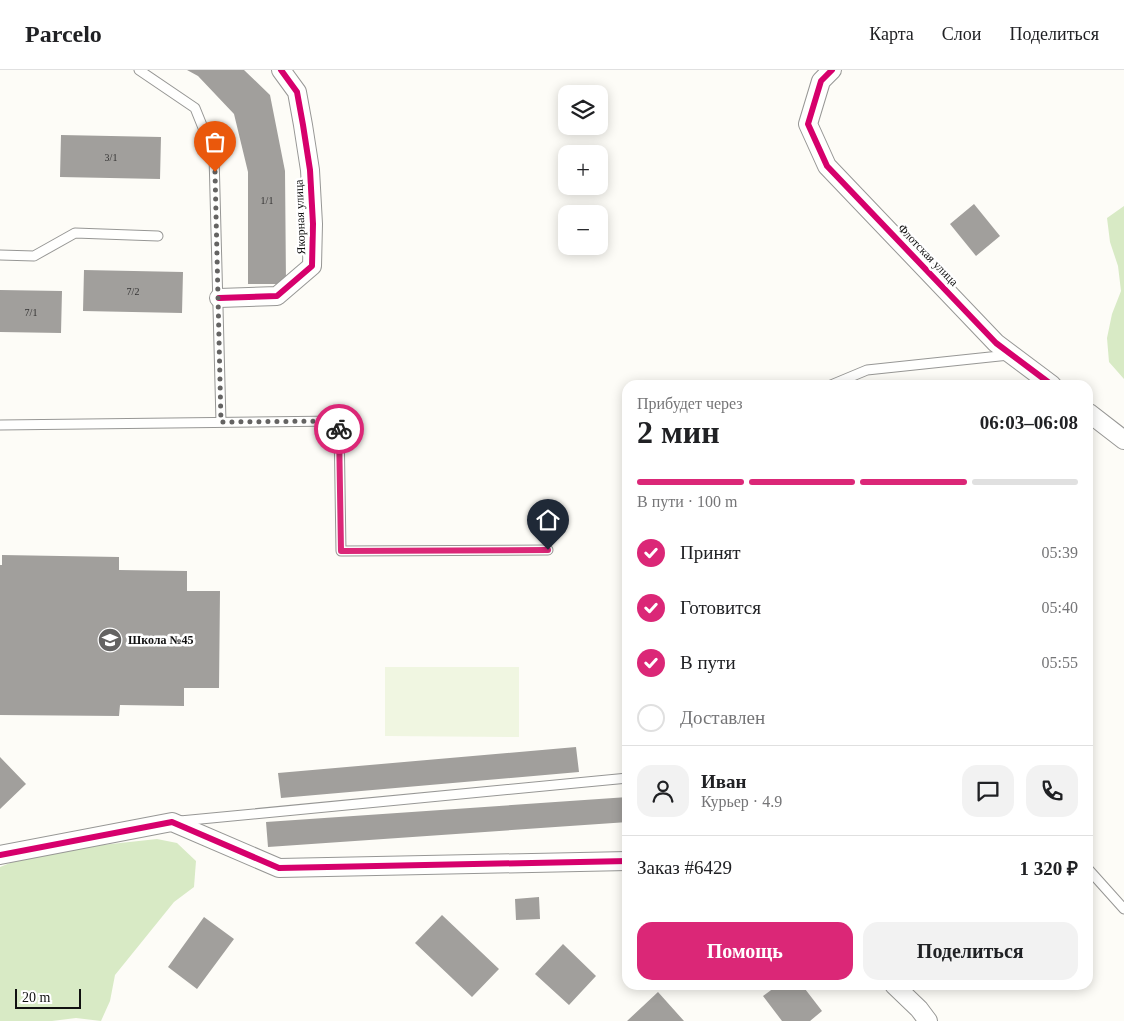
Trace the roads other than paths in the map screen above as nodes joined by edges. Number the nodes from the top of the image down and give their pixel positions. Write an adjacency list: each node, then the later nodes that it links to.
1 (139, 70): 6 (lane)
2 (281, 70): 6 (street, Якорная улица)
3 (832, 70): 7 (street, Флотская улица)
4 (158, 236): 5 (lane)
5 (0, 255)
6 (219, 298): 11 (lane)
7 (1012, 355): 8 (lane); 9 (street, Флотская улица)
8 (843, 380)
9 (1045, 380)
10 (1093, 416): 13 (street)
11 (221, 422): 12 (lane); 14 (lane)
12 (0, 425)
13 (1124, 440)
14 (548, 550)
15 (622, 779): 16 (lane)
16 (172, 822): 17 (street); 18 (street)
17 (0, 854)
18 (622, 861)
19 (1093, 875): 20 (lane)
20 (1124, 910)
21 (899, 990): 22 (street)
22 (928, 1021)

